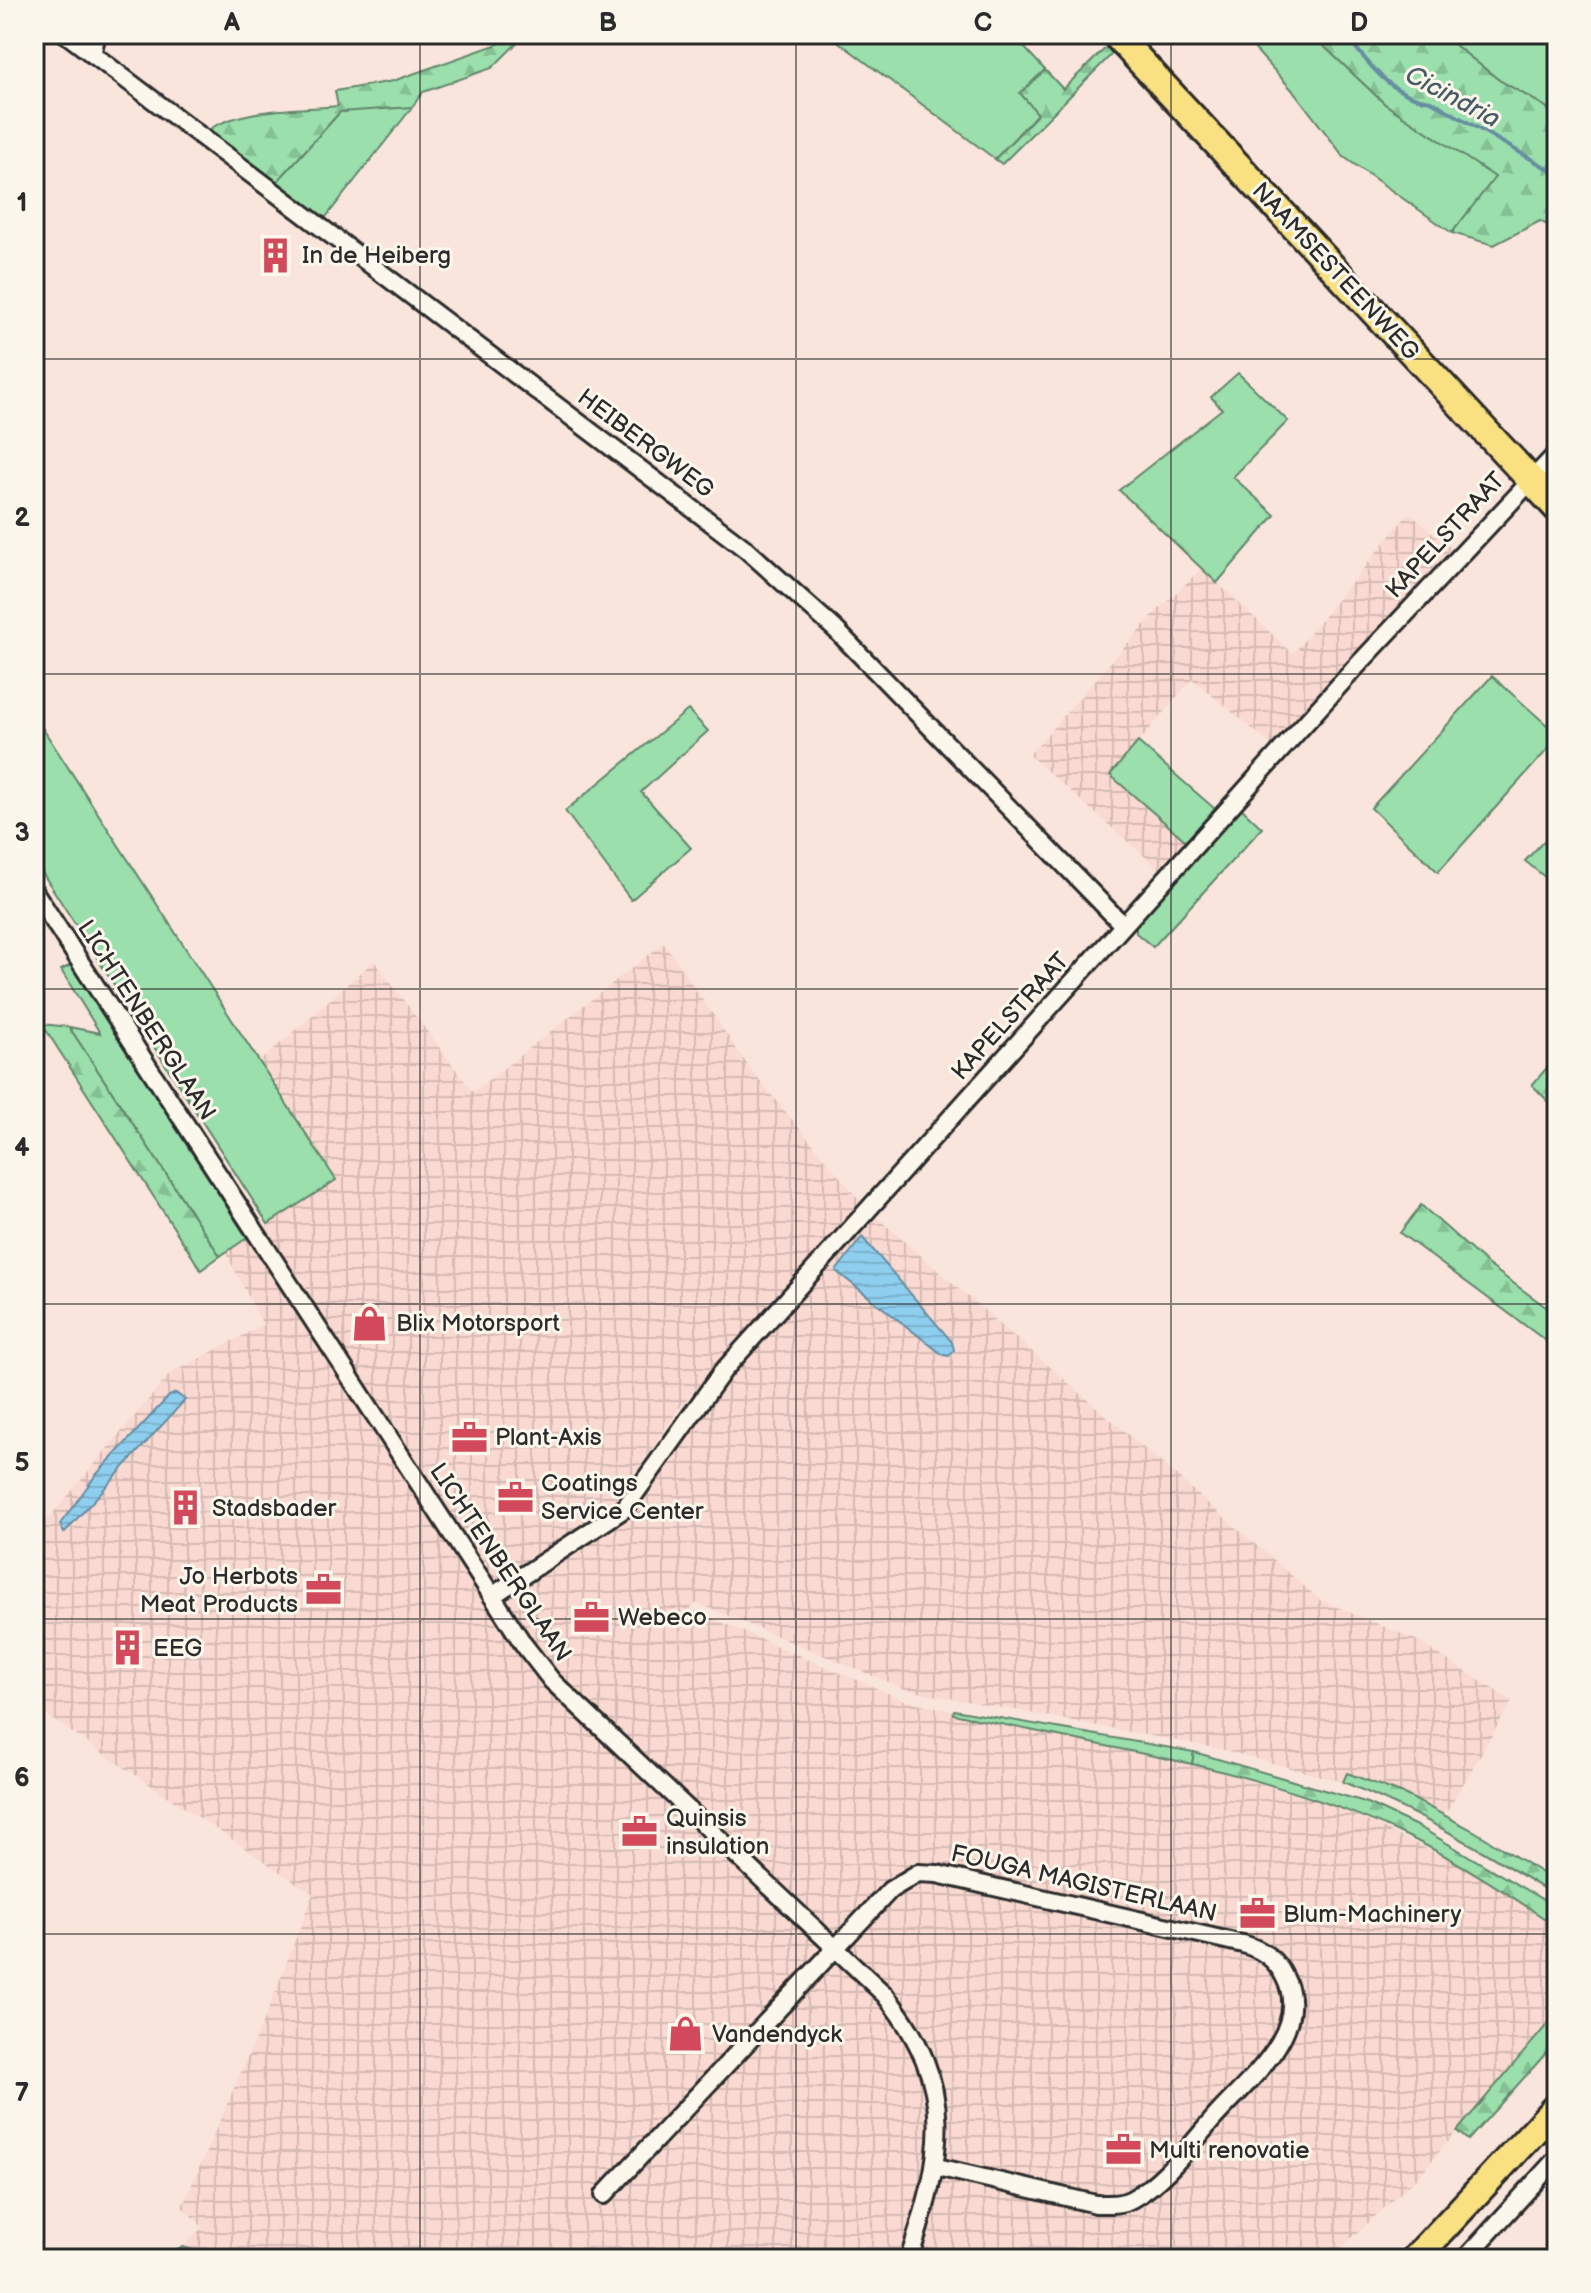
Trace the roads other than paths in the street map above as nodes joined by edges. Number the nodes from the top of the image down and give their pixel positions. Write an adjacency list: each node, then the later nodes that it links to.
1 (66, 34): 4 (street, HEIBERGWEG)
2 (97, 34): 4 (street)
3 (1115, 34): 6 (main road, NAAMSESTEENWEG)
4 (92, 54): 9 (street, HEIBERGWEG)
5 (1557, 453): 6 (street, KAPELSTRAAT)
6 (1530, 479): 7 (main road, NAAMSESTEENWEG); 9 (street, KAPELSTRAAT)
7 (1557, 508)
8 (34, 891): 10 (street, LICHTENBERGLAAN)
9 (1123, 925): 10 (street, KAPELSTRAAT)
10 (492, 1596): 11 (street, LICHTENBERGLAAN)
11 (834, 1948): 14 (street, LICHTENBERGLAAN); 14 (street, FOUGA MAGISTERLAAN); 15 (street, FOUGA MAGISTERLAAN)
12 (1557, 2106): 17 (main road)
13 (1557, 2158): 18 (street)
14 (937, 2167): 16 (street, LICHTENBERGLAAN)
15 (604, 2195)
16 (909, 2259)
17 (1415, 2259)
18 (1465, 2259)

